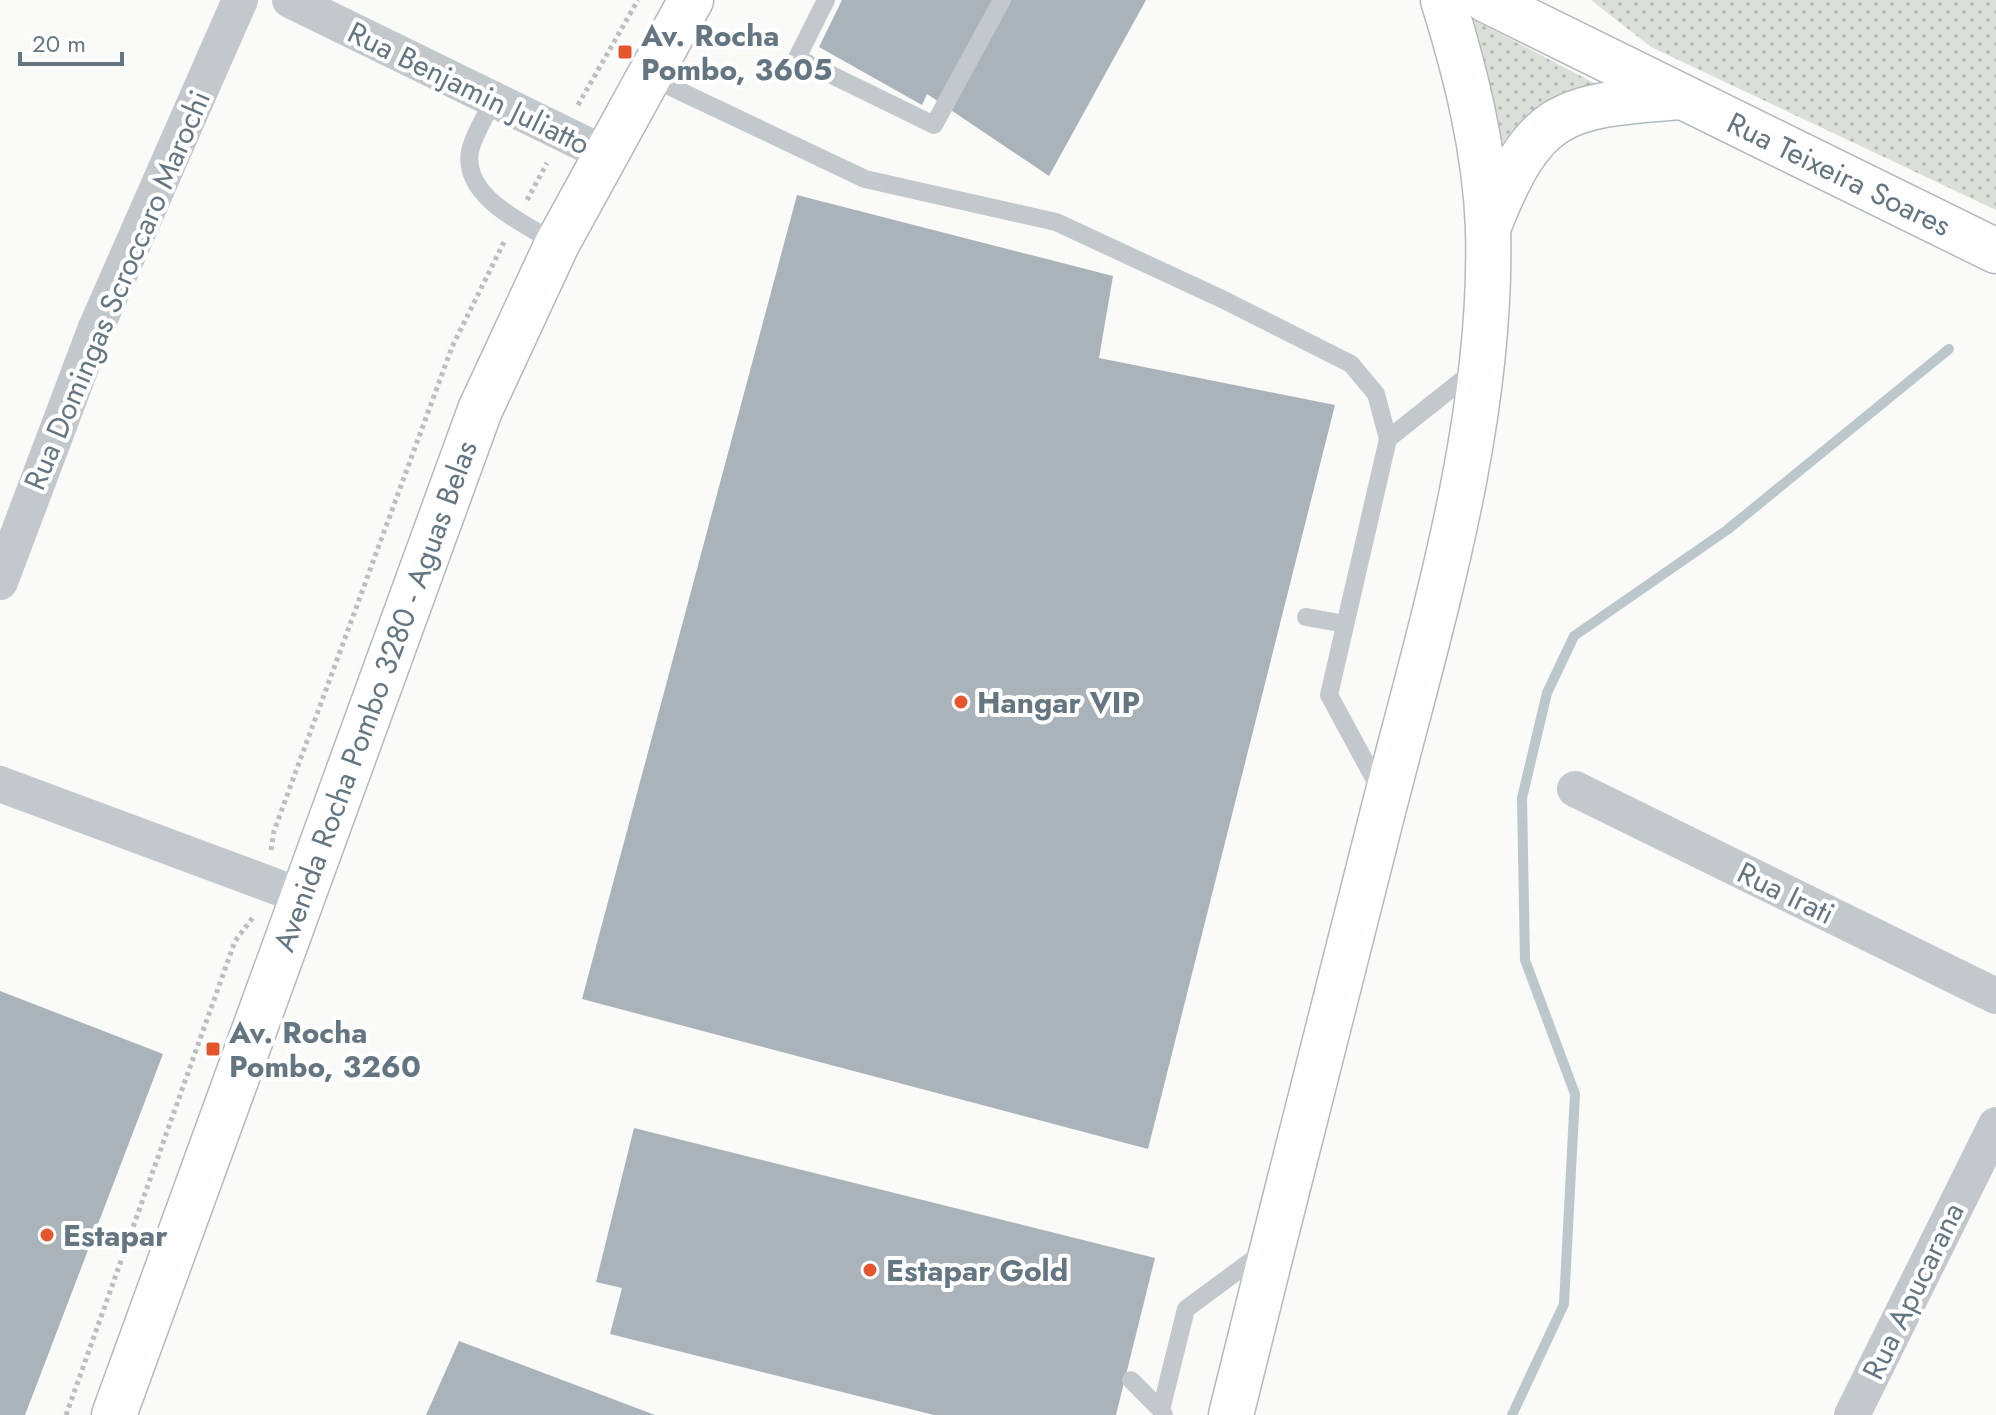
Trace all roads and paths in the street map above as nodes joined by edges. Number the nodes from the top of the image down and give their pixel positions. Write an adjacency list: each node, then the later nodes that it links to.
1 (240, 0): 22 (street, Rua Domingas Scroccaro Marochi)
2 (290, 0): 12 (street, Rua Benjamin Juliatto)
3 (638, 0): 13 (path)
4 (691, 0): 10 (main road, Avenida Rocha Pombo 3280 - Aguas Belas)
5 (826, 0): 6 (lane)
6 (1002, 0)
7 (1443, 0): 17 (main road)
8 (1486, 0): 11 (main road, Rua Teixeira Soares)
9 (1551, 0): 11 (main road, Rua Teixeira Soares)
10 (648, 76): 14 (main road, Avenida Rocha Pombo 3280 - Aguas Belas); 21 (lane)
11 (1683, 97): 17 (main road); 19 (main road, Rua Teixeira Soares)
12 (493, 100): 14 (street, Rua Benjamin Juliatto); 16 (lane)
13 (571, 117)
14 (605, 154): 18 (main road, Avenida Rocha Pombo 3280 - Aguas Belas)
15 (549, 159): 16 (path)
16 (517, 217): 18 (lane); 28 (path)
17 (1488, 228): 20 (main road)
18 (557, 244): 29 (main road, Avenida Rocha Pombo 3280 - Aguas Belas)
19 (1996, 251)
20 (1481, 365): 21 (lane); 27 (main road)
21 (1388, 439): 24 (lane)
22 (0, 582)
23 (1306, 617): 24 (lane)
24 (1345, 624): 27 (lane)
25 (0, 784): 29 (street)
26 (1575, 789): 31 (street, Rua Irati)
27 (1386, 799): 33 (main road)
28 (270, 851)
29 (301, 896): 37 (main road, Avenida Rocha Pombo 3280 - Aguas Belas)
30 (256, 914): 36 (path)
31 (1996, 996)
32 (1996, 1125): 39 (street, Rua Apucarana)
33 (1273, 1244): 35 (lane); 38 (main road)
34 (1131, 1380): 35 (lane)
35 (1162, 1413)
36 (66, 1415)
37 (114, 1415)
38 (1231, 1415)
39 (1852, 1415)

